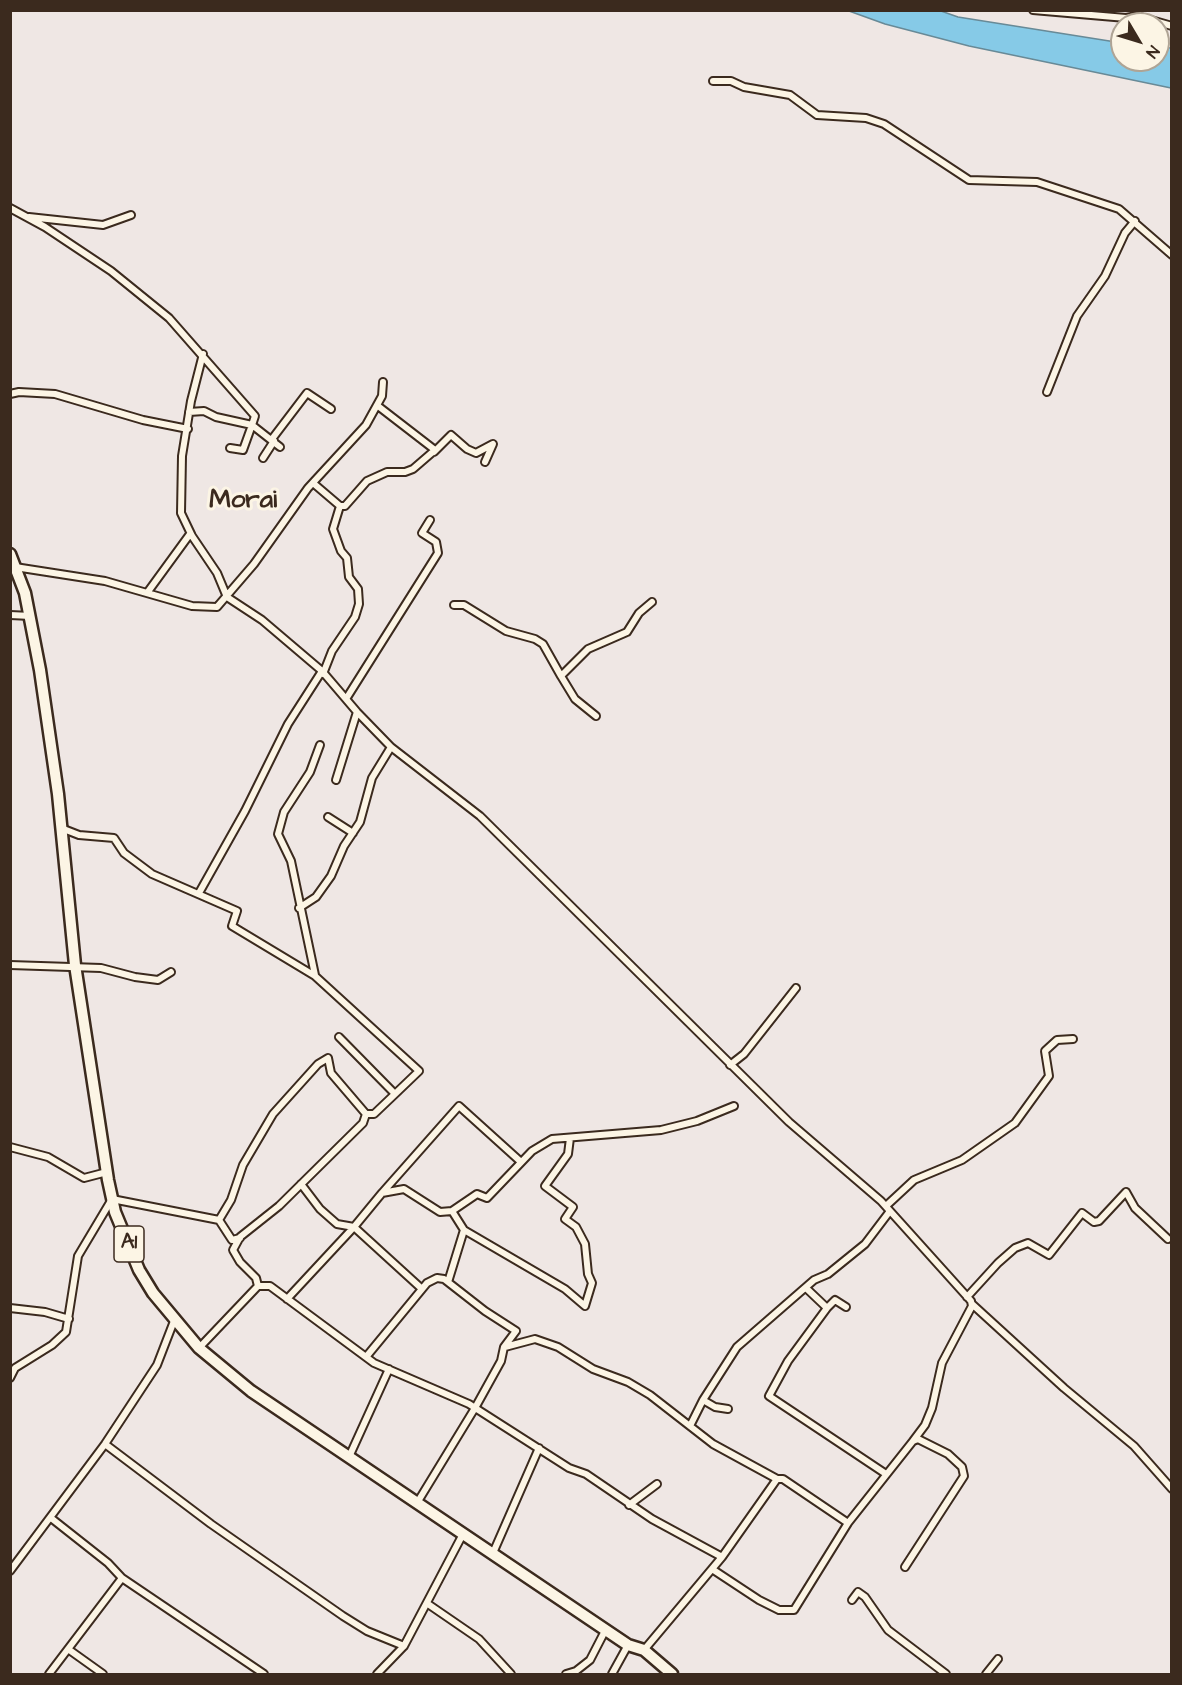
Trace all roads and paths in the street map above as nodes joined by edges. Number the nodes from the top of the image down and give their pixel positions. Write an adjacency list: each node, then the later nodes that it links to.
1 (1033, 10): 2 (street)
2 (1172, 26)
3 (713, 81): 7 (street)
4 (10, 208): 6 (street)
5 (132, 215): 6 (street)
6 (26, 216): 9 (street)
7 (1135, 221): 8 (street); 11 (street)
8 (1172, 255)
9 (203, 354): 15 (street); 16 (street)
10 (383, 382): 13 (street)
11 (1047, 392)
12 (10, 394): 17 (street)
13 (378, 406): 21 (street); 24 (street)
14 (331, 409): 18 (street)
15 (189, 412): 16 (street); 17 (street)
16 (252, 425): 18 (street); 20 (street)
17 (188, 429): 27 (street)
18 (273, 440): 19 (street); 22 (street)
19 (280, 447)
20 (230, 448)
21 (435, 450): 23 (street); 25 (street)
22 (262, 458)
23 (485, 462)
24 (313, 483): 25 (street); 31 (street)
25 (340, 506): 36 (street)
26 (430, 520): 38 (street)
27 (190, 534): 30 (street); 31 (street)
28 (10, 554): 29 (highway, A1)
29 (15, 567): 30 (street); 35 (highway, A1)
30 (147, 593): 31 (street)
31 (227, 597): 36 (street)
32 (652, 602): 37 (street)
33 (454, 605): 37 (street)
34 (10, 615): 35 (street)
35 (31, 616): 45 (highway, A1)
36 (323, 673): 38 (street); 47 (street)
37 (561, 676): 40 (street)
38 (346, 699): 39 (street)
39 (357, 712): 42 (street); 43 (street)
40 (596, 716)
41 (320, 745): 48 (street)
42 (391, 747): 46 (street); 56 (street)
43 (336, 780)
44 (328, 817): 46 (street)
45 (61, 828): 47 (street); 50 (highway, A1)
46 (353, 833): 48 (street)
47 (199, 893): 52 (street)
48 (299, 908): 52 (street)
49 (10, 965): 50 (street)
50 (75, 966): 51 (street); 63 (highway, A1)
51 (171, 972)
52 (315, 976): 57 (street)
53 (796, 988): 56 (street)
54 (339, 1037): 57 (street)
55 (1073, 1039): 67 (street)
56 (730, 1065): 67 (street)
57 (395, 1094): 59 (street)
58 (734, 1106): 60 (street)
59 (366, 1114): 64 (street); 69 (street)
60 (570, 1138): 62 (street); 71 (street)
61 (10, 1147): 63 (street)
62 (521, 1162): 65 (street); 68 (street)
63 (107, 1172): 66 (highway, A1)
64 (301, 1184): 70 (street); 72 (street)
65 (382, 1192): 68 (street); 70 (street)
66 (112, 1199): 69 (street); 84 (street); 85 (highway, A1)
67 (888, 1208): 76 (street); 78 (street)
68 (452, 1211): 71 (street)
69 (219, 1220): 72 (street)
70 (354, 1227): 77 (street); 79 (street)
71 (464, 1230): 74 (street)
72 (240, 1237): 75 (street)
73 (1168, 1239): 78 (street)
74 (448, 1282): 77 (street); 86 (street)
75 (258, 1286): 79 (street); 87 (street)
76 (806, 1288): 83 (street); 91 (street)
77 (422, 1289): 88 (street)
78 (967, 1297): 80 (street)
79 (287, 1299): 88 (street)
80 (972, 1304): 95 (street); 102 (street)
81 (846, 1307): 83 (street)
82 (10, 1308): 84 (street)
83 (827, 1308): 99 (street)
84 (69, 1319): 90 (street)
85 (174, 1321): 87 (highway, A1); 96 (street)
86 (504, 1347): 92 (street); 94 (street)
87 (199, 1348): 98 (highway, A1)
88 (366, 1357): 89 (street)
89 (388, 1369): 92 (street); 98 (street)
90 (10, 1378)
91 (704, 1400): 93 (street); 94 (street)
92 (475, 1408): 97 (street); 103 (street)
93 (728, 1409)
94 (690, 1426): 100 (street)
95 (913, 1441): 99 (street); 110 (street)
96 (105, 1444): 105 (street); 118 (street)
97 (539, 1448): 104 (street); 108 (street)
98 (349, 1457): 103 (highway, A1)
99 (886, 1474): 106 (street)
100 (777, 1479): 106 (street); 109 (street)
101 (657, 1484): 104 (street)
102 (1172, 1489)
103 (417, 1503): 107 (highway, A1)
104 (629, 1505): 109 (street)
105 (51, 1518): 112 (street); 113 (street)
106 (848, 1523): 111 (street)
107 (463, 1534): 108 (highway, A1); 115 (street)
108 (493, 1553): 116 (highway, A1)
109 (722, 1557): 111 (street)
110 (905, 1567)
111 (712, 1569): 120 (street)
112 (10, 1571)
113 (122, 1578): 119 (street); 122 (street)
114 (852, 1600): 132 (street)
115 (428, 1604): 118 (street); 129 (street)
116 (606, 1629): 117 (highway, A1); 130 (street)
117 (628, 1644): 120 (highway, A1); 131 (street)
118 (404, 1646): 128 (street)
119 (68, 1649): 124 (street); 125 (street)
120 (644, 1650): 123 (highway, A1)
121 (998, 1659): 133 (street)
122 (254, 1668): 126 (street); 127 (street)
123 (666, 1673)
124 (50, 1674)
125 (104, 1674)
126 (249, 1674)
127 (264, 1674)
128 (378, 1674)
129 (511, 1674)
130 (566, 1674)
131 (612, 1674)
132 (946, 1674)
133 (986, 1674)

